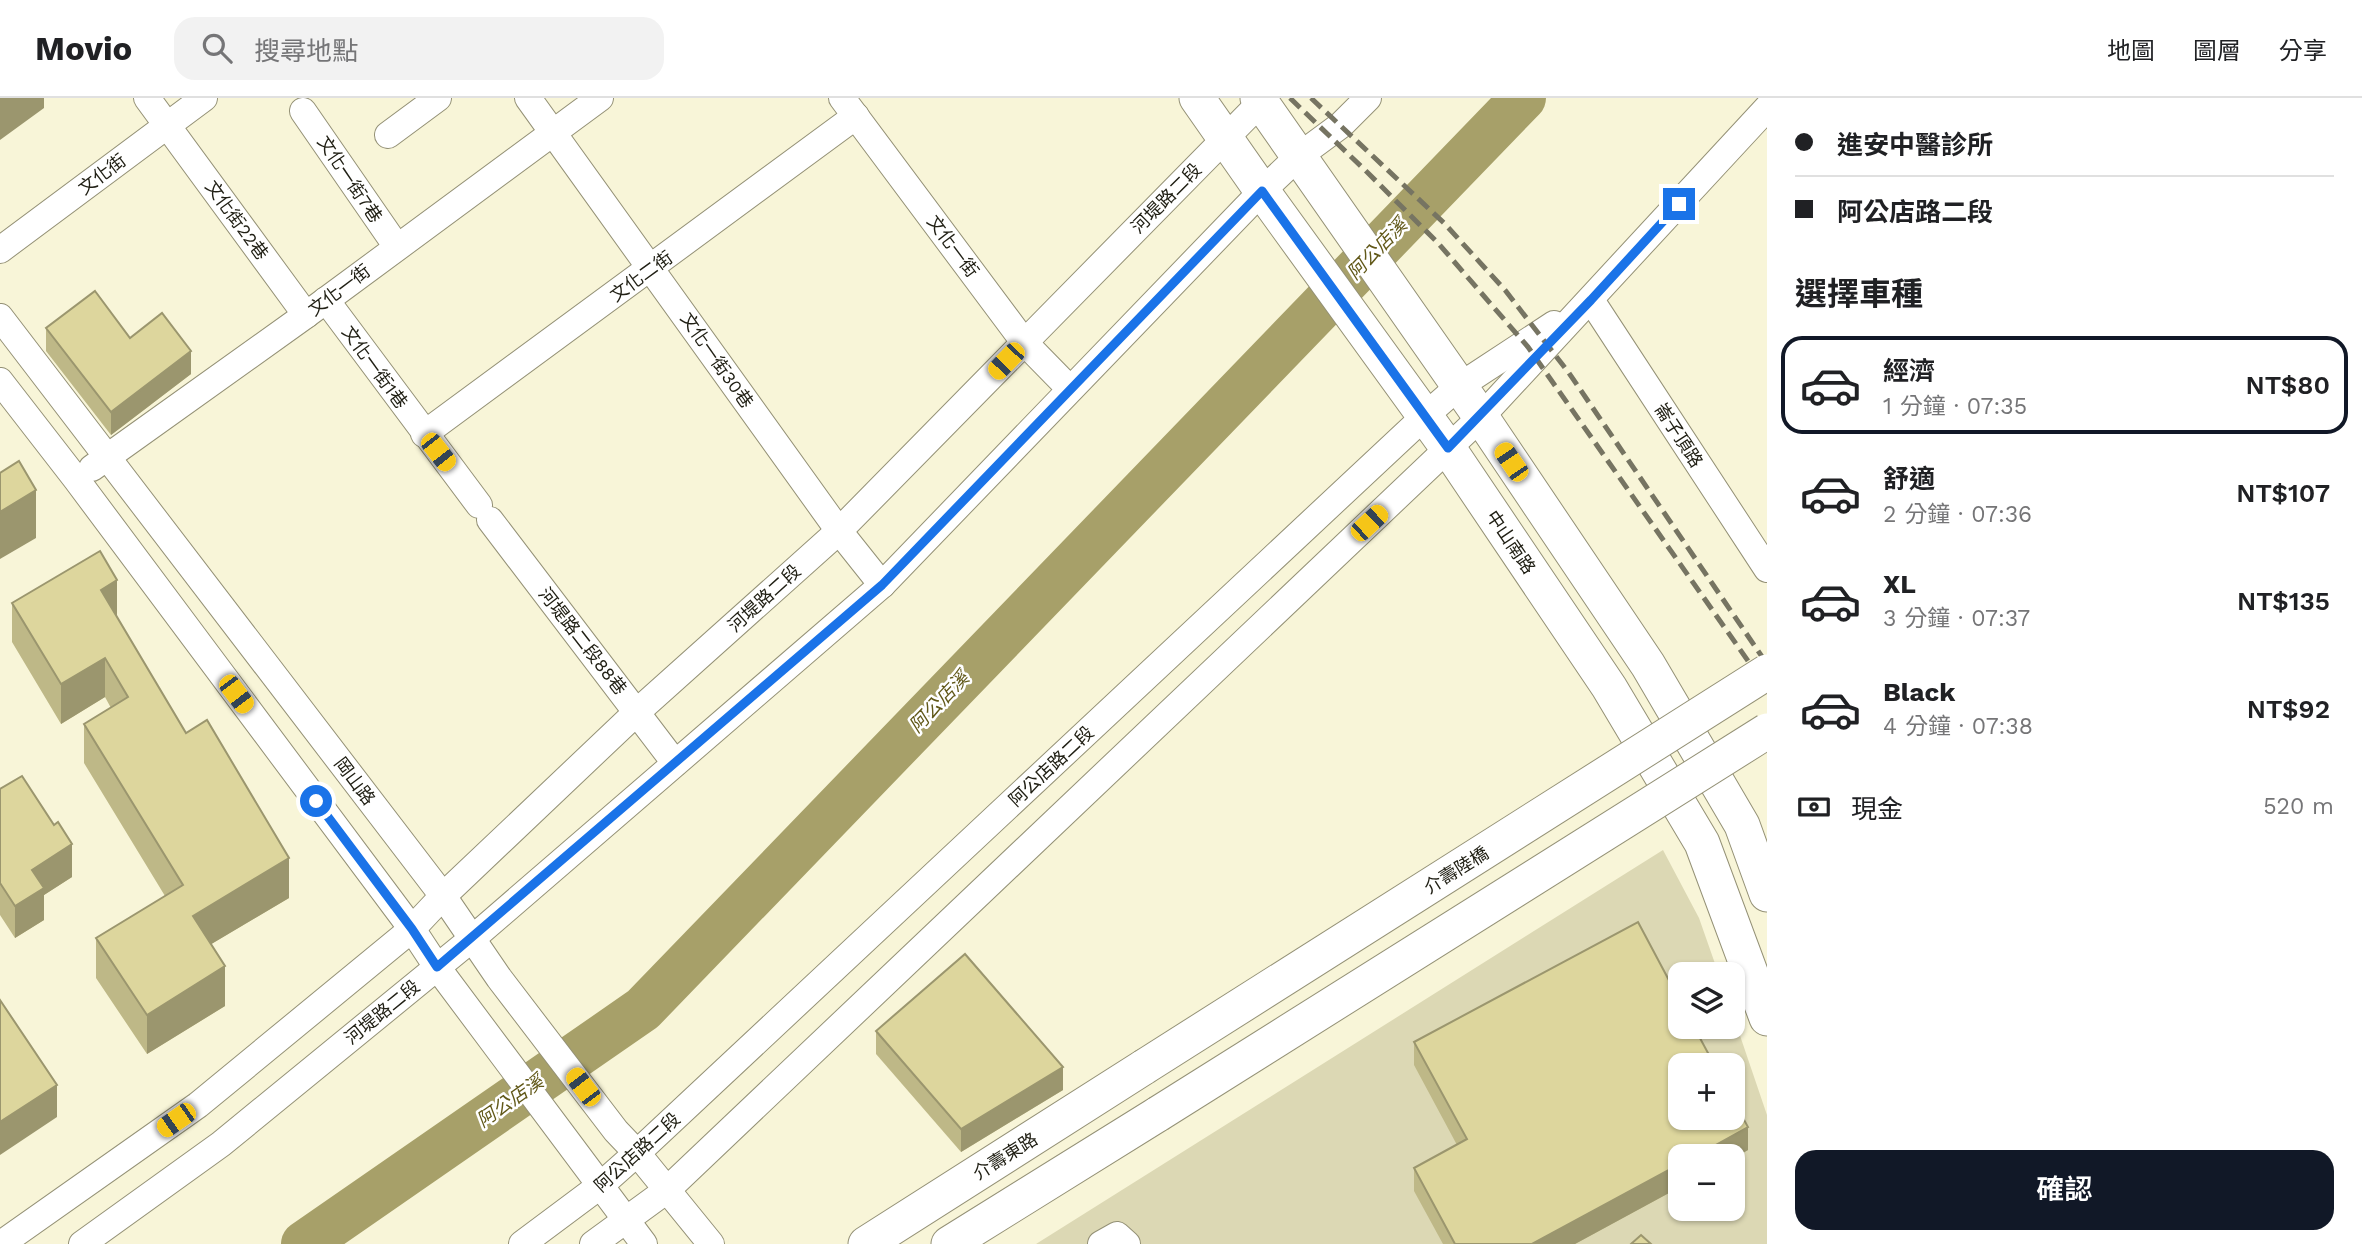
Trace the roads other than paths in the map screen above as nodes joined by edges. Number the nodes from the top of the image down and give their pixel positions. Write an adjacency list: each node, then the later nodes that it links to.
1 (146, 98): 12 (street, 文化街22巷)
2 (204, 98): 12 (street, 文化街)
3 (438, 98): 14 (street)
4 (528, 98): 13 (street, 文化一街30巷)
5 (600, 98): 13 (street, 文化一街)
6 (1197, 98): 15 (main road, 中山南路)
7 (1368, 98): 16 (street, 河堤路二段)
8 (1261, 99): 15 (street, 河堤路二段); 16 (main road)
9 (849, 107): 20 (street, 文化二街); 24 (street, 文化一街)
10 (1767, 107): 21 (street, 阿公店路二段)
11 (303, 111): 18 (street, 文化一街7巷)
12 (167, 126): 19 (street, 文化街); 22 (street, 文化街22巷)
13 (554, 133): 18 (street, 文化一街); 20 (street, 文化一街30巷)
14 (388, 135)
15 (1225, 139): 17 (main road, 中山南路); 24 (street, 河堤路二段)
16 (1299, 156): 17 (street, 河堤路二段); 26 (main road)
17 (1262, 191): 27 (street, 河堤路二段); 28 (main road, 中山南路)
18 (397, 247): 22 (street, 文化一街)
19 (0, 250)
20 (652, 268): 30 (street, 文化二街); 35 (street, 文化一街30巷)
21 (1591, 300): 26 (street, 阿公店路二段); 29 (street, 阿公店路二段); 36 (street, 崙子頂路)
22 (316, 307): 30 (street, 文化一街1巷); 32 (street, 文化一街)
23 (0, 317): 32 (street, 岡山路)
24 (1024, 342): 27 (street, 文化一街); 35 (street, 河堤路二段)
25 (0, 381): 33 (street)
26 (1454, 381): 28 (street, 阿公店路二段); 29 (main road)
27 (1070, 389): 37 (street, 河堤路二段)
28 (1421, 409): 31 (main road, 中山南路); 49 (street, 阿公店路二段)
29 (1481, 416): 31 (street, 阿公店路二段); 42 (main road)
30 (424, 434): 34 (street, 文化一街1巷)
31 (1448, 448): 47 (main road, 中山南路); 51 (street, 阿公店路二段)
32 (106, 457): 33 (street, 文化一街); 43 (street, 岡山路)
33 (76, 480): 44 (street)
34 (484, 513): 39 (street, 河堤路二段88巷)
35 (839, 531): 37 (street, 文化一街30巷); 39 (street, 河堤路二段)
36 (1767, 569)
37 (882, 585): 41 (street, 河堤路二段)
38 (1767, 672): 48 (main road, 介壽陸橋, bridge)
39 (638, 711): 41 (street, 河堤路二段88巷); 43 (street, 河堤路二段)
40 (1767, 731): 60 (main road, bridge)
41 (675, 763): 45 (street, 河堤路二段)
42 (1767, 894)
43 (443, 897): 44 (street, 河堤路二段); 45 (street, 岡山路)
44 (412, 929): 46 (street); 53 (street, 河堤路二段)
45 (473, 938): 46 (street, 河堤路二段); 49 (street, 岡山路)
46 (437, 967): 50 (street); 54 (street, 河堤路二段)
47 (1767, 1018)
48 (1144, 1068): 59 (main road, 介壽東路)
49 (637, 1153): 50 (street, 阿公店路二段); 51 (street, 岡山路)
50 (601, 1185): 52 (street); 55 (street, 阿公店路二段)
51 (667, 1189): 52 (street, 阿公店路二段); 58 (street, 岡山路)
52 (626, 1221): 56 (street, 阿公店路二段); 57 (street)
53 (1, 1244)
54 (82, 1244)
55 (522, 1244)
56 (593, 1244)
57 (644, 1244)
58 (711, 1244)
59 (866, 1244)
60 (949, 1244)
61 (1101, 1244): 62 (street)
62 (1127, 1244)

